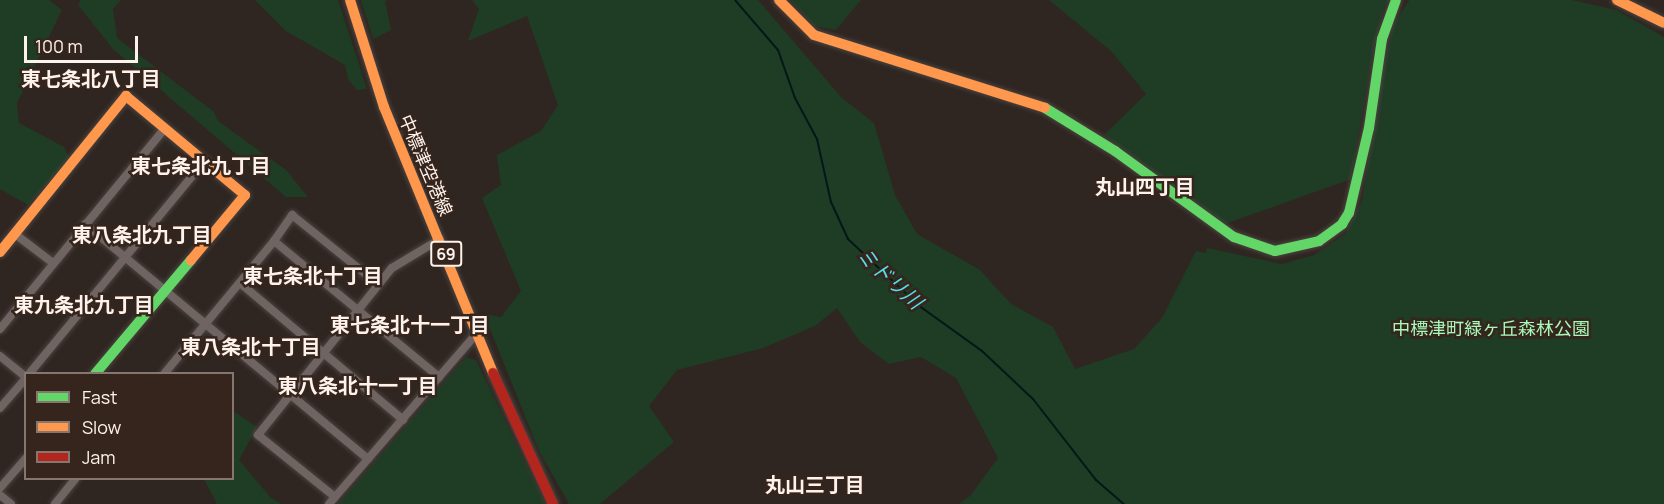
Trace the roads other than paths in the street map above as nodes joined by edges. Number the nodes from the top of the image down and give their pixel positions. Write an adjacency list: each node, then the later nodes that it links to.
1 (350, 0): 10 (street, 中標津空港線 / 69)
2 (779, 0): 3 (street)
3 (1396, 0)
4 (1617, 0): 5 (street)
5 (1664, 23)
6 (164, 129): 7 (street); 8 (street); 9 (street)
7 (204, 162): 13 (street); 17 (street)
8 (86, 224): 13 (street); 14 (street)
9 (15, 234): 12 (street); 14 (street)
10 (440, 239): 16 (street); 21 (street, 中標津空港線 / 69)
11 (274, 241): 15 (street); 16 (street); 18 (street)
12 (0, 252)
13 (126, 257): 17 (street); 24 (street)
14 (52, 263): 20 (street)
15 (240, 282): 19 (street); 22 (street)
16 (378, 284): 18 (street)
17 (165, 290): 19 (street); 25 (street)
18 (358, 310): 22 (street); 28 (street)
19 (206, 324): 26 (street); 30 (street)
20 (0, 328)
21 (477, 333): 28 (street); 42 (street, 中標津空港線 / 69)
22 (323, 354): 30 (street); 32 (street)
23 (0, 356): 27 (street)
24 (31, 372)
25 (97, 372)
26 (166, 372)
27 (24, 375)
28 (440, 377): 32 (street)
29 (24, 379): 31 (street)
30 (290, 394): 33 (street); 38 (street)
31 (0, 408)
32 (403, 420): 33 (street)
33 (368, 459): 38 (street)
34 (24, 460): 36 (street)
35 (74, 480): 40 (street)
36 (0, 488)
37 (0, 495): 39 (street)
38 (335, 497): 41 (street)
39 (11, 504)
40 (55, 504)
41 (329, 504)
42 (553, 504)

